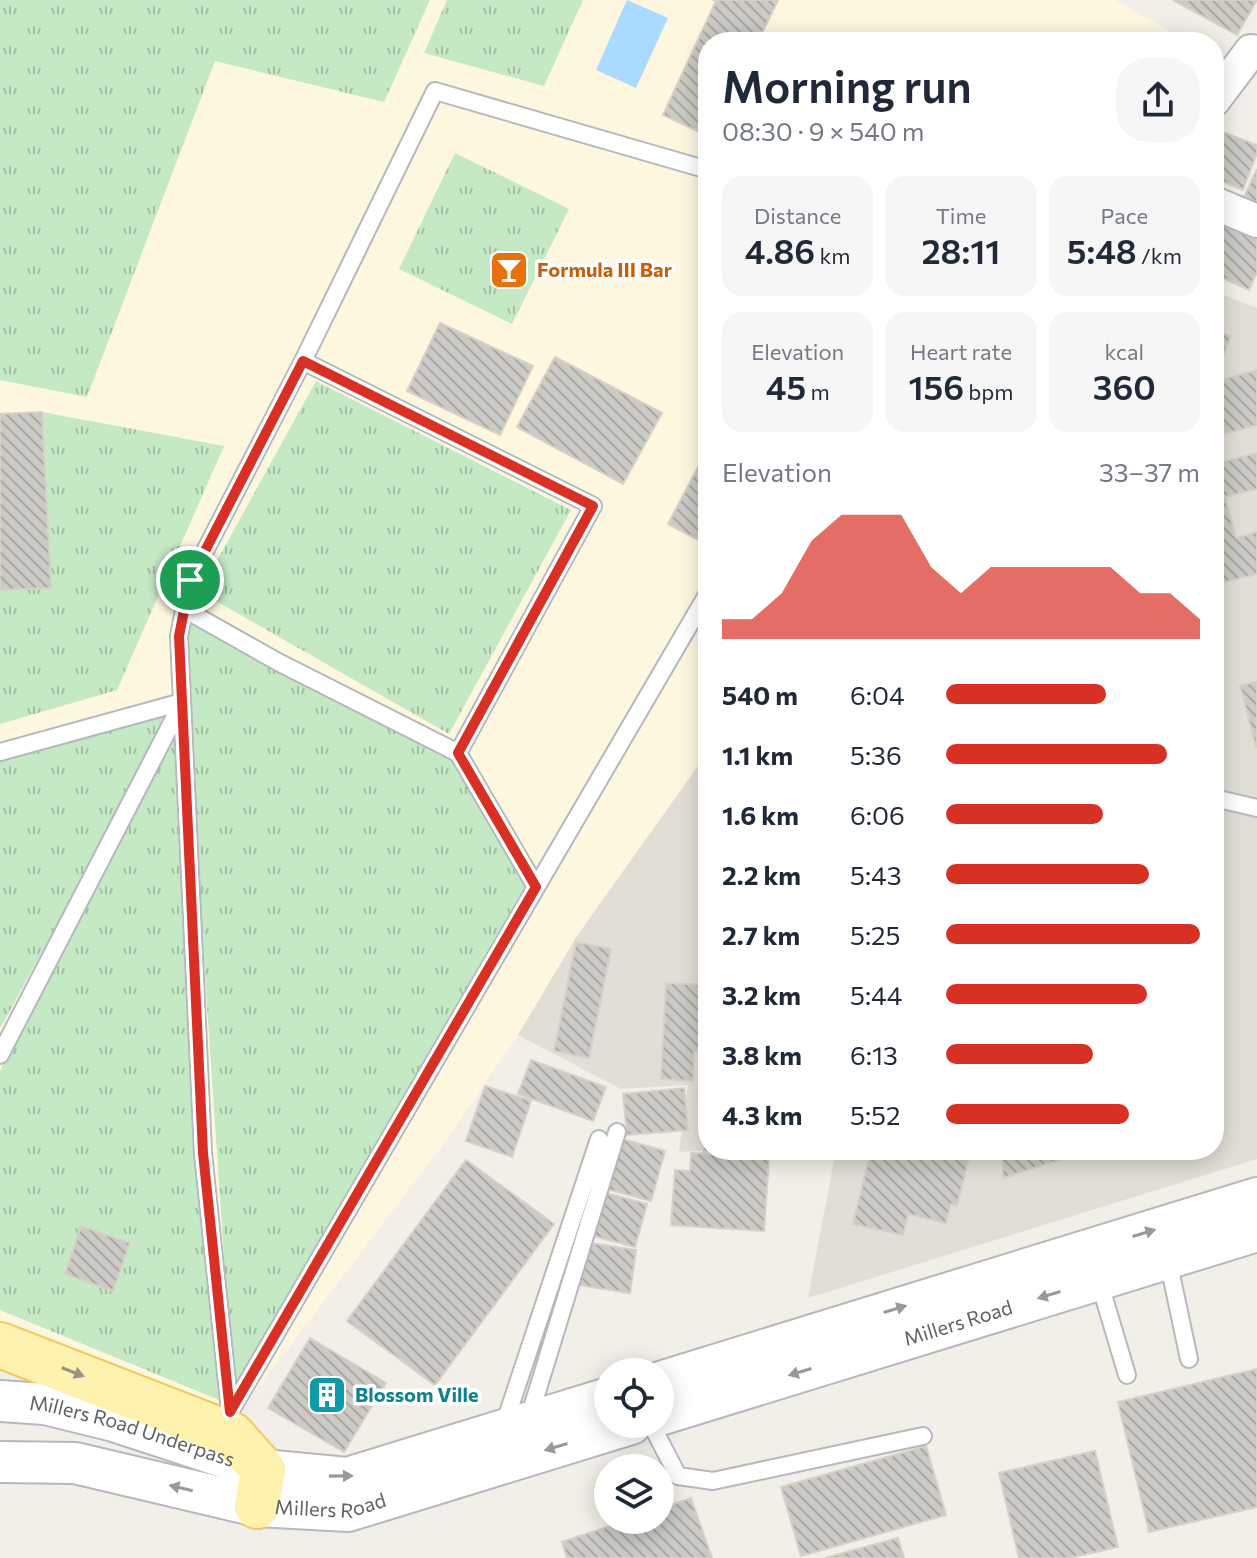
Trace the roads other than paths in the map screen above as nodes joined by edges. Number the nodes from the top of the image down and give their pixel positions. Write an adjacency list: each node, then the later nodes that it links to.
1 (1257, 52): 2 (street)
2 (1224, 87)
3 (698, 167): 6 (lane)
4 (1224, 207): 5 (street)
5 (1257, 221)
6 (303, 361): 7 (lane); 11 (lane)
7 (184, 609): 9 (lane); 11 (lane)
8 (698, 610): 14 (lane)
9 (182, 702): 10 (lane); 15 (lane); 29 (lane)
10 (0, 752)
11 (458, 753): 14 (lane)
12 (1224, 800): 13 (lane)
13 (1257, 808)
14 (536, 887): 29 (lane)
15 (0, 1055)
16 (617, 1132): 30 (lane)
17 (599, 1139): 30 (lane)
18 (1257, 1198): 25 (street, Millers Road, one-way to 18)
19 (1257, 1231): 20 (street, Millers Road)
20 (1167, 1258): 21 (street, Millers Road); 23 (lane)
21 (1099, 1279): 24 (lane); 28 (street, Millers Road, one-way to 28)
22 (0, 1345): 29 (main road, one-way to 29)
23 (1189, 1359)
24 (1127, 1375)
25 (674, 1378)
26 (0, 1401): 35 (street, Millers Road Underpass)
27 (594, 1402): 30 (street, Millers Road)
28 (674, 1411)
29 (231, 1424): 35 (main road)
30 (515, 1426): 35 (street, Millers Road, one-way to 30)
31 (594, 1435): 35 (street, Millers Road, one-way to 35)
32 (923, 1436): 33 (lane)
33 (658, 1438)
34 (0, 1462): 35 (street, Millers Road Underpass, one-way to 34)
35 (260, 1488)

